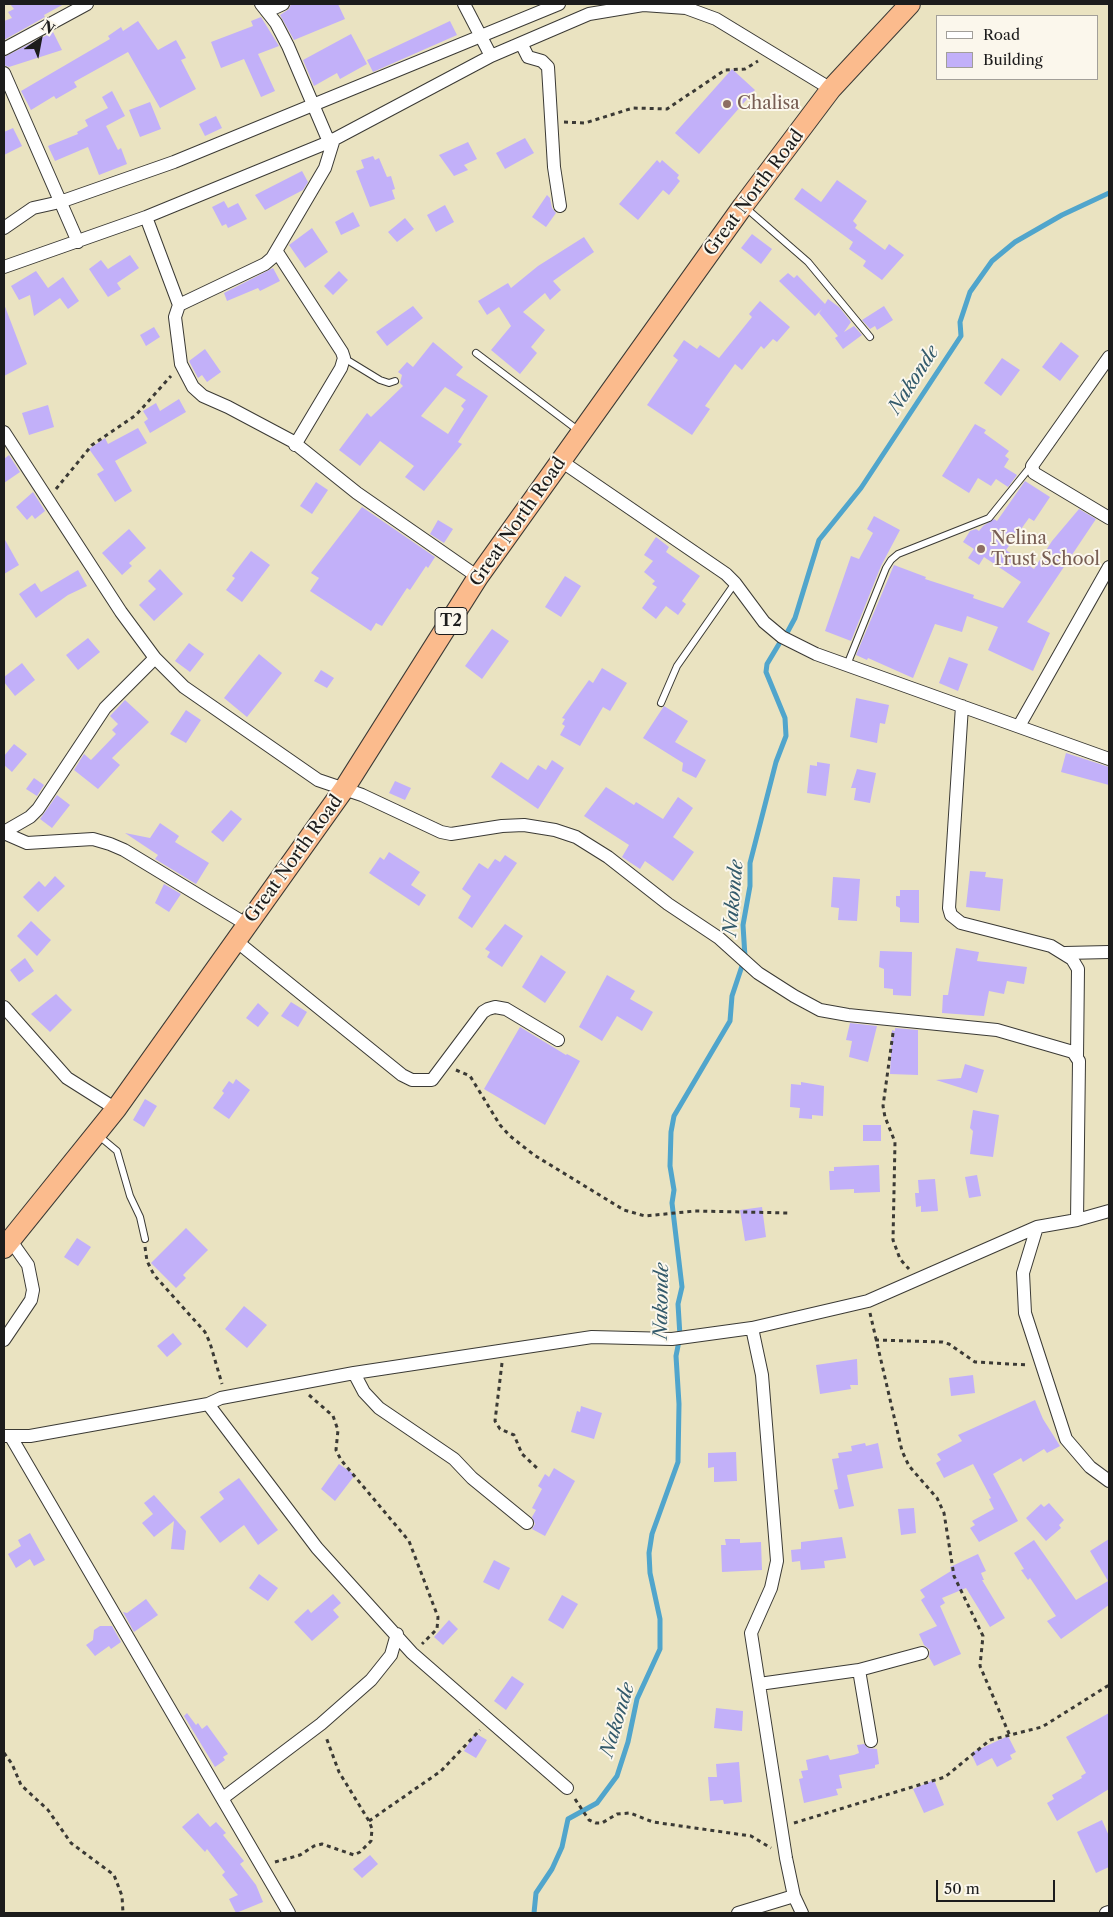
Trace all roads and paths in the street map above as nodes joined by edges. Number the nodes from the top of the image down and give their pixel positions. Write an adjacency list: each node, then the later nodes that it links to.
1 (87, 4): 9 (street)
2 (283, 4): 6 (street)
3 (464, 4): 7 (street)
4 (559, 4): 7 (street)
5 (910, 4): 13 (highway, Great North Road / T2)
6 (264, 8): 14 (street)
7 (480, 35): 11 (street); 14 (street)
8 (521, 43): 10 (street); 11 (street); 15 (street)
9 (4, 49)
10 (772, 51): 13 (street); 15 (path)
11 (491, 56): 16 (street)
12 (4, 73): 17 (street)
13 (831, 89): 19 (highway, Great North Road / T2)
14 (313, 106): 16 (street); 17 (street)
15 (552, 120): 18 (street)
16 (332, 141): 20 (street); 23 (street)
17 (60, 202): 21 (street); 22 (street)
18 (560, 206)
19 (743, 206): 26 (lane); 33 (highway, Great North Road / T2)
20 (146, 217): 22 (street); 25 (street)
21 (4, 228)
22 (78, 242): 24 (street)
23 (277, 252): 25 (street); 29 (street)
24 (4, 267)
25 (179, 305): 30 (street)
26 (870, 337)
27 (476, 353): 33 (lane)
28 (1109, 357): 36 (street)
29 (344, 358): 31 (lane); 34 (street)
30 (182, 364): 34 (street); 37 (path)
31 (394, 382)
32 (4, 432): 37 (street)
33 (581, 433): 35 (highway, Great North Road / T2)
34 (296, 444): 40 (street)
35 (561, 461): 40 (highway, Great North Road / T2); 41 (street)
36 (1032, 466): 38 (street); 43 (lane)
37 (47, 500): 42 (street)
38 (1109, 518)
39 (1109, 567): 46 (street)
40 (478, 577): 48 (highway, Great North Road / T2)
41 (735, 583): 43 (street); 44 (lane)
42 (155, 658): 48 (street); 49 (street)
43 (847, 665): 45 (street)
44 (661, 703)
45 (962, 706): 46 (street); 52 (street)
46 (1019, 726): 47 (street)
47 (1109, 759)
48 (344, 790): 50 (highway, Great North Road / T2); 54 (street)
49 (4, 832): 50 (street)
50 (241, 932): 57 (street); 58 (highway, Great North Road / T2)
51 (1109, 952): 52 (street)
52 (1065, 953): 56 (street)
53 (4, 1007): 58 (street)
54 (896, 1020): 56 (street); 66 (path)
55 (558, 1040): 57 (street)
56 (1077, 1057): 62 (street)
57 (438, 1072): 61 (path)
58 (116, 1109): 59 (highway, Great North Road / T2)
59 (96, 1133): 64 (lane); 65 (highway, Great North Road / T2)
60 (1109, 1210): 62 (street)
61 (789, 1213)
62 (1077, 1220): 63 (street)
63 (1037, 1227): 66 (street); 72 (street)
64 (145, 1239): 75 (path)
65 (7, 1244): 69 (street)
66 (918, 1280): 67 (street)
67 (868, 1301): 68 (street); 70 (path)
68 (752, 1328): 71 (street); 85 (street)
69 (4, 1340)
70 (875, 1340): 72 (path); 89 (path)
71 (504, 1350): 73 (street); 78 (path)
72 (1042, 1366): 79 (street)
73 (354, 1373): 74 (street); 80 (street)
74 (295, 1383): 75 (street); 82 (path)
75 (221, 1398): 76 (street)
76 (208, 1404): 77 (street); 81 (street)
77 (7, 1437): 93 (street)
78 (539, 1470)
79 (1109, 1481)
80 (527, 1523)
81 (397, 1634): 82 (street); 88 (street)
82 (412, 1652): 87 (street)
83 (922, 1653): 84 (street)
84 (859, 1670): 85 (street); 90 (street)
85 (759, 1684): 95 (street)
86 (1109, 1685): 89 (path)
87 (490, 1720): 92 (street); 94 (path)
88 (321, 1724): 93 (street); 94 (path)
89 (1010, 1736): 95 (path)
90 (871, 1741)
91 (4, 1753): 100 (path)
92 (567, 1788): 96 (path)
93 (223, 1798): 97 (street)
94 (369, 1821): 97 (path)
95 (780, 1827): 96 (street)
96 (786, 1858): 98 (street)
97 (263, 1866): 101 (street)
98 (794, 1896): 102 (street); 103 (street)
99 (1109, 1912): 104 (street)
100 (123, 1913)
101 (289, 1913)
102 (738, 1913)
103 (802, 1913)
104 (1106, 1913)

